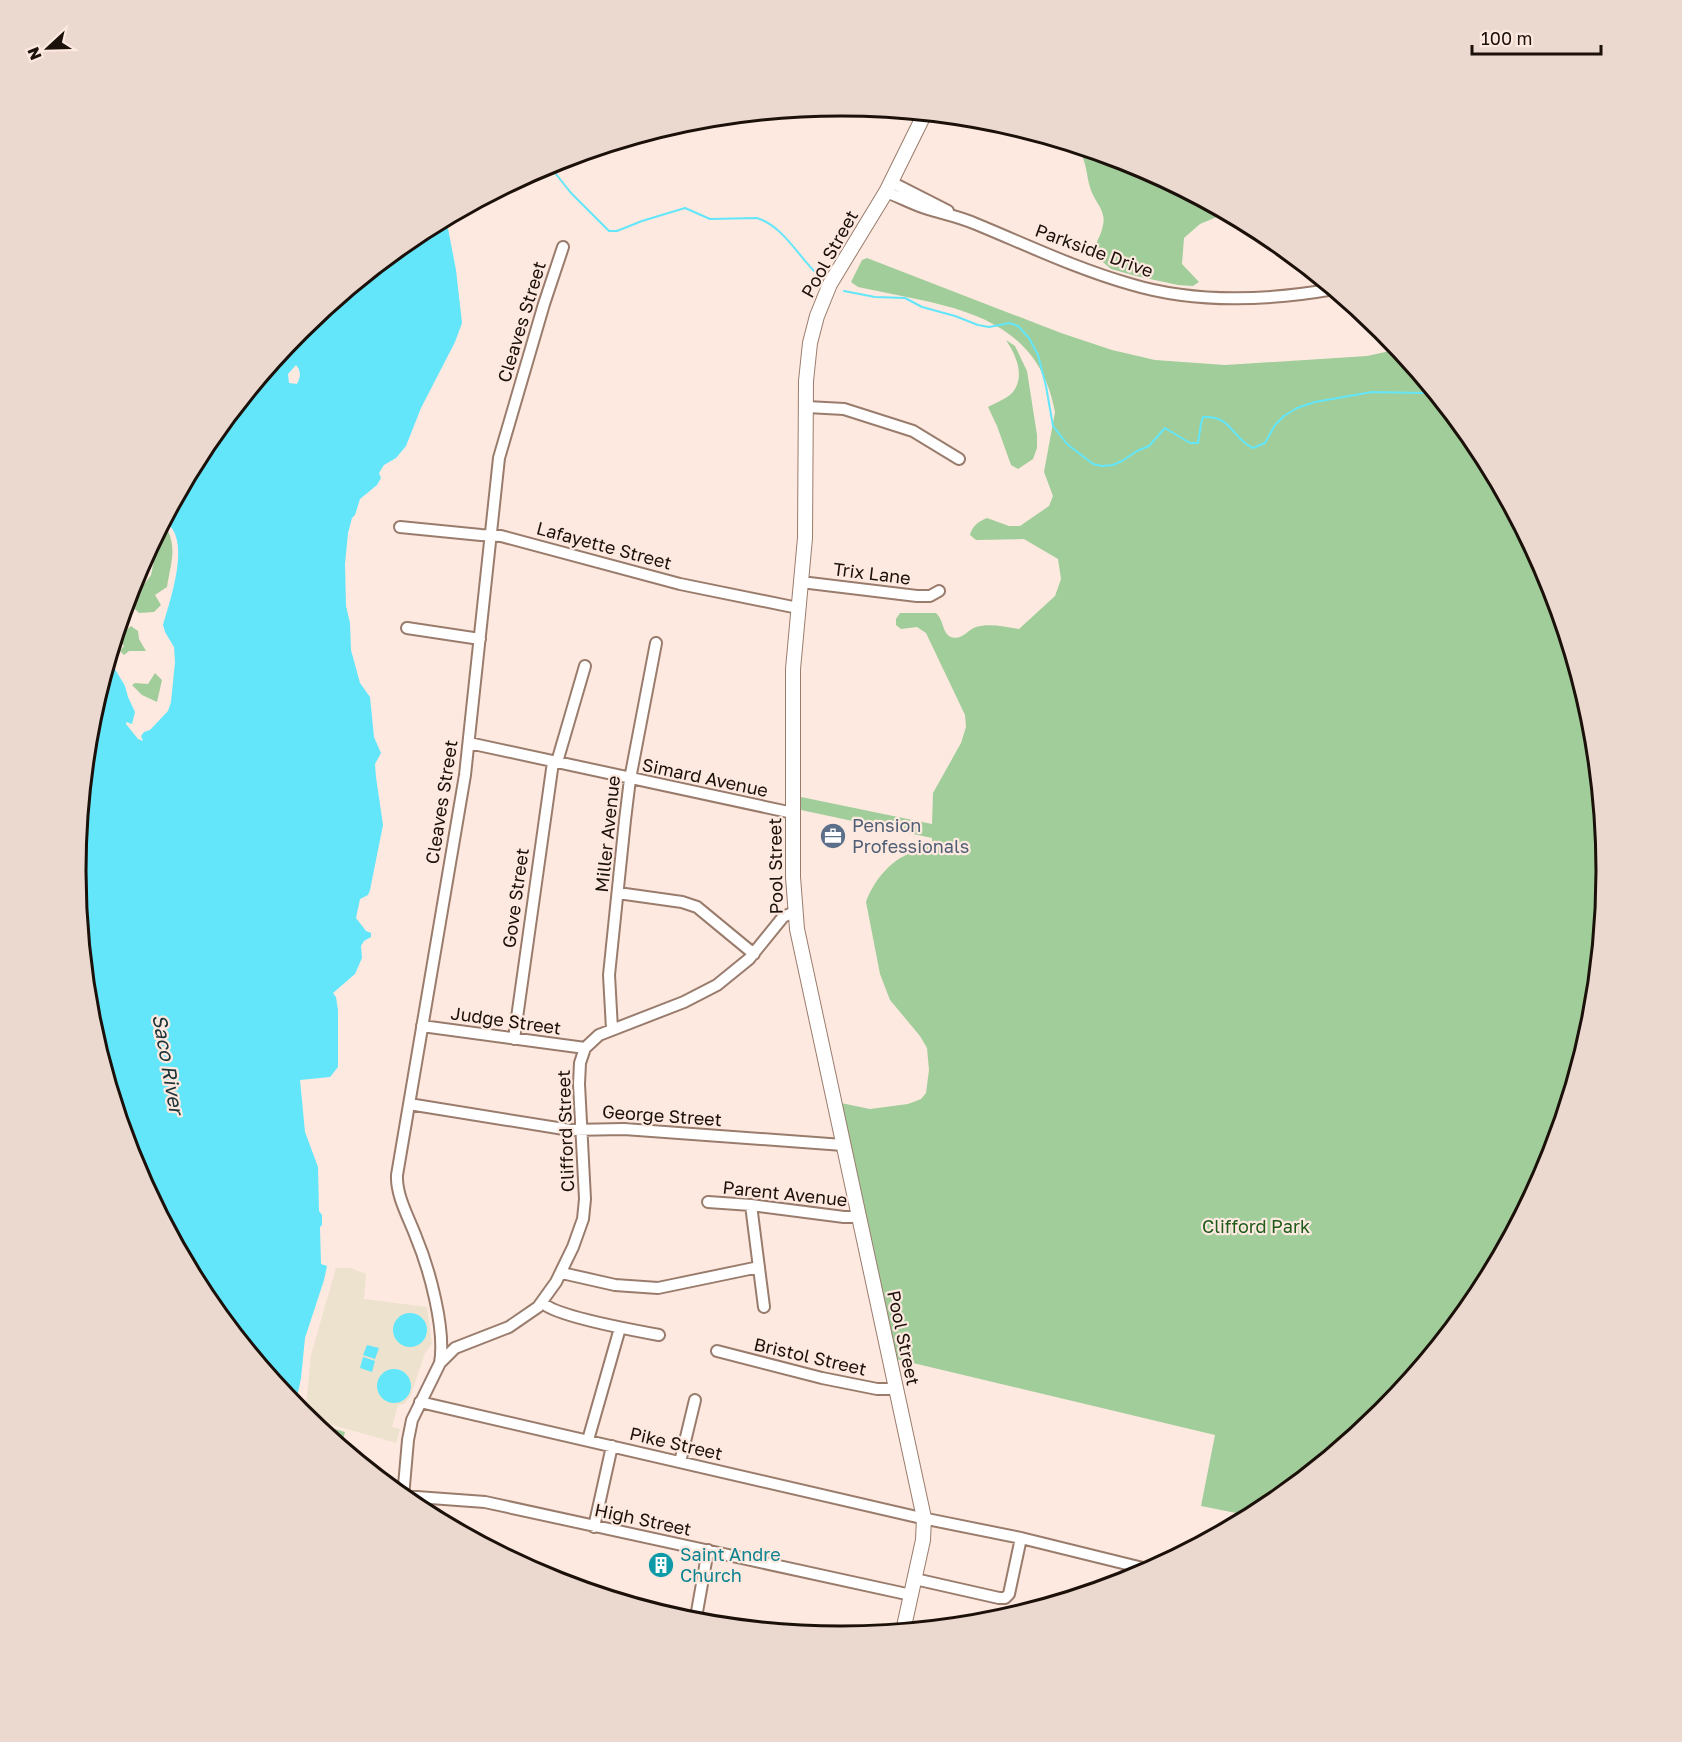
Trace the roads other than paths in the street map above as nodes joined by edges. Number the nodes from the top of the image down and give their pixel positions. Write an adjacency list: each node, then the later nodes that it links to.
1 (922, 120): 2 (main road, Pool Street)
2 (889, 187): 4 (street, Parkside Drive); 5 (main road, Pool Street)
3 (563, 247): 8 (street, Cleaves Street)
4 (1324, 290)
5 (807, 407): 6 (street); 9 (main road, Pool Street)
6 (959, 459)
7 (400, 527): 8 (street, Lafayette Street)
8 (490, 536): 11 (street, Lafayette Street); 13 (street, Cleaves Street)
9 (801, 582): 10 (street, Trix Lane); 11 (main road, Pool Street)
10 (939, 591)
11 (798, 608): 19 (main road, Pool Street)
12 (407, 628): 13 (street)
13 (480, 639): 16 (street, Cleaves Street)
14 (656, 644): 18 (street, Miller Avenue)
15 (585, 666): 17 (street, Gove Street)
16 (469, 743): 17 (street, Simard Avenue); 23 (street, Cleaves Street)
17 (555, 762): 18 (street, Simard Avenue); 25 (street, Gove Street)
18 (630, 779): 19 (street, Simard Avenue); 20 (street, Miller Avenue)
19 (793, 813): 21 (main road, Pool Street)
20 (618, 893): 22 (street); 24 (street, Miller Avenue)
21 (794, 912): 22 (street, Clifford Street); 29 (main road, Pool Street)
22 (754, 954): 24 (street, Clifford Street)
23 (422, 1026): 25 (street, Judge Street); 27 (street, Cleaves Street)
24 (612, 1029): 26 (street, Clifford Street)
25 (514, 1039): 26 (street, Judge Street)
26 (585, 1048): 28 (street, Clifford Street)
27 (409, 1104): 28 (street, George Street); 40 (street, Cleaves Street)
28 (580, 1130): 29 (street, George Street); 34 (street, Clifford Street)
29 (843, 1145): 32 (main road, Pool Street)
30 (708, 1202): 31 (street, Parent Avenue)
31 (751, 1205): 32 (street, Parent Avenue); 33 (street)
32 (859, 1217): 41 (main road, Pool Street)
33 (759, 1267): 34 (street); 36 (street)
34 (561, 1273): 35 (street, Clifford Street)
35 (543, 1303): 37 (street); 40 (street, Clifford Street)
36 (764, 1307)
37 (620, 1328): 38 (street); 44 (street)
38 (658, 1335)
39 (717, 1351): 41 (street, Bristol Street)
40 (440, 1363): 43 (street)
41 (896, 1389): 49 (main road, Pool Street)
42 (695, 1400): 46 (street)
43 (420, 1402): 44 (street, Pike Street); 47 (street)
44 (588, 1440): 45 (street, Pike Street)
45 (612, 1446): 46 (street, Pike Street); 50 (street)
46 (680, 1462): 49 (street, Pike Street)
47 (404, 1487)
48 (420, 1498): 50 (street, High Street)
49 (924, 1518): 51 (street, Pike Street); 54 (main road, Pool Street)
50 (594, 1527): 52 (street, High Street)
51 (1021, 1538): 53 (street, Pike Street); 54 (street)
52 (708, 1550): 55 (street, High Street); 56 (street)
53 (1136, 1566)
54 (915, 1579): 55 (main road, Pool Street)
55 (911, 1595): 57 (main road, Pool Street)
56 (697, 1612)
57 (905, 1624)

